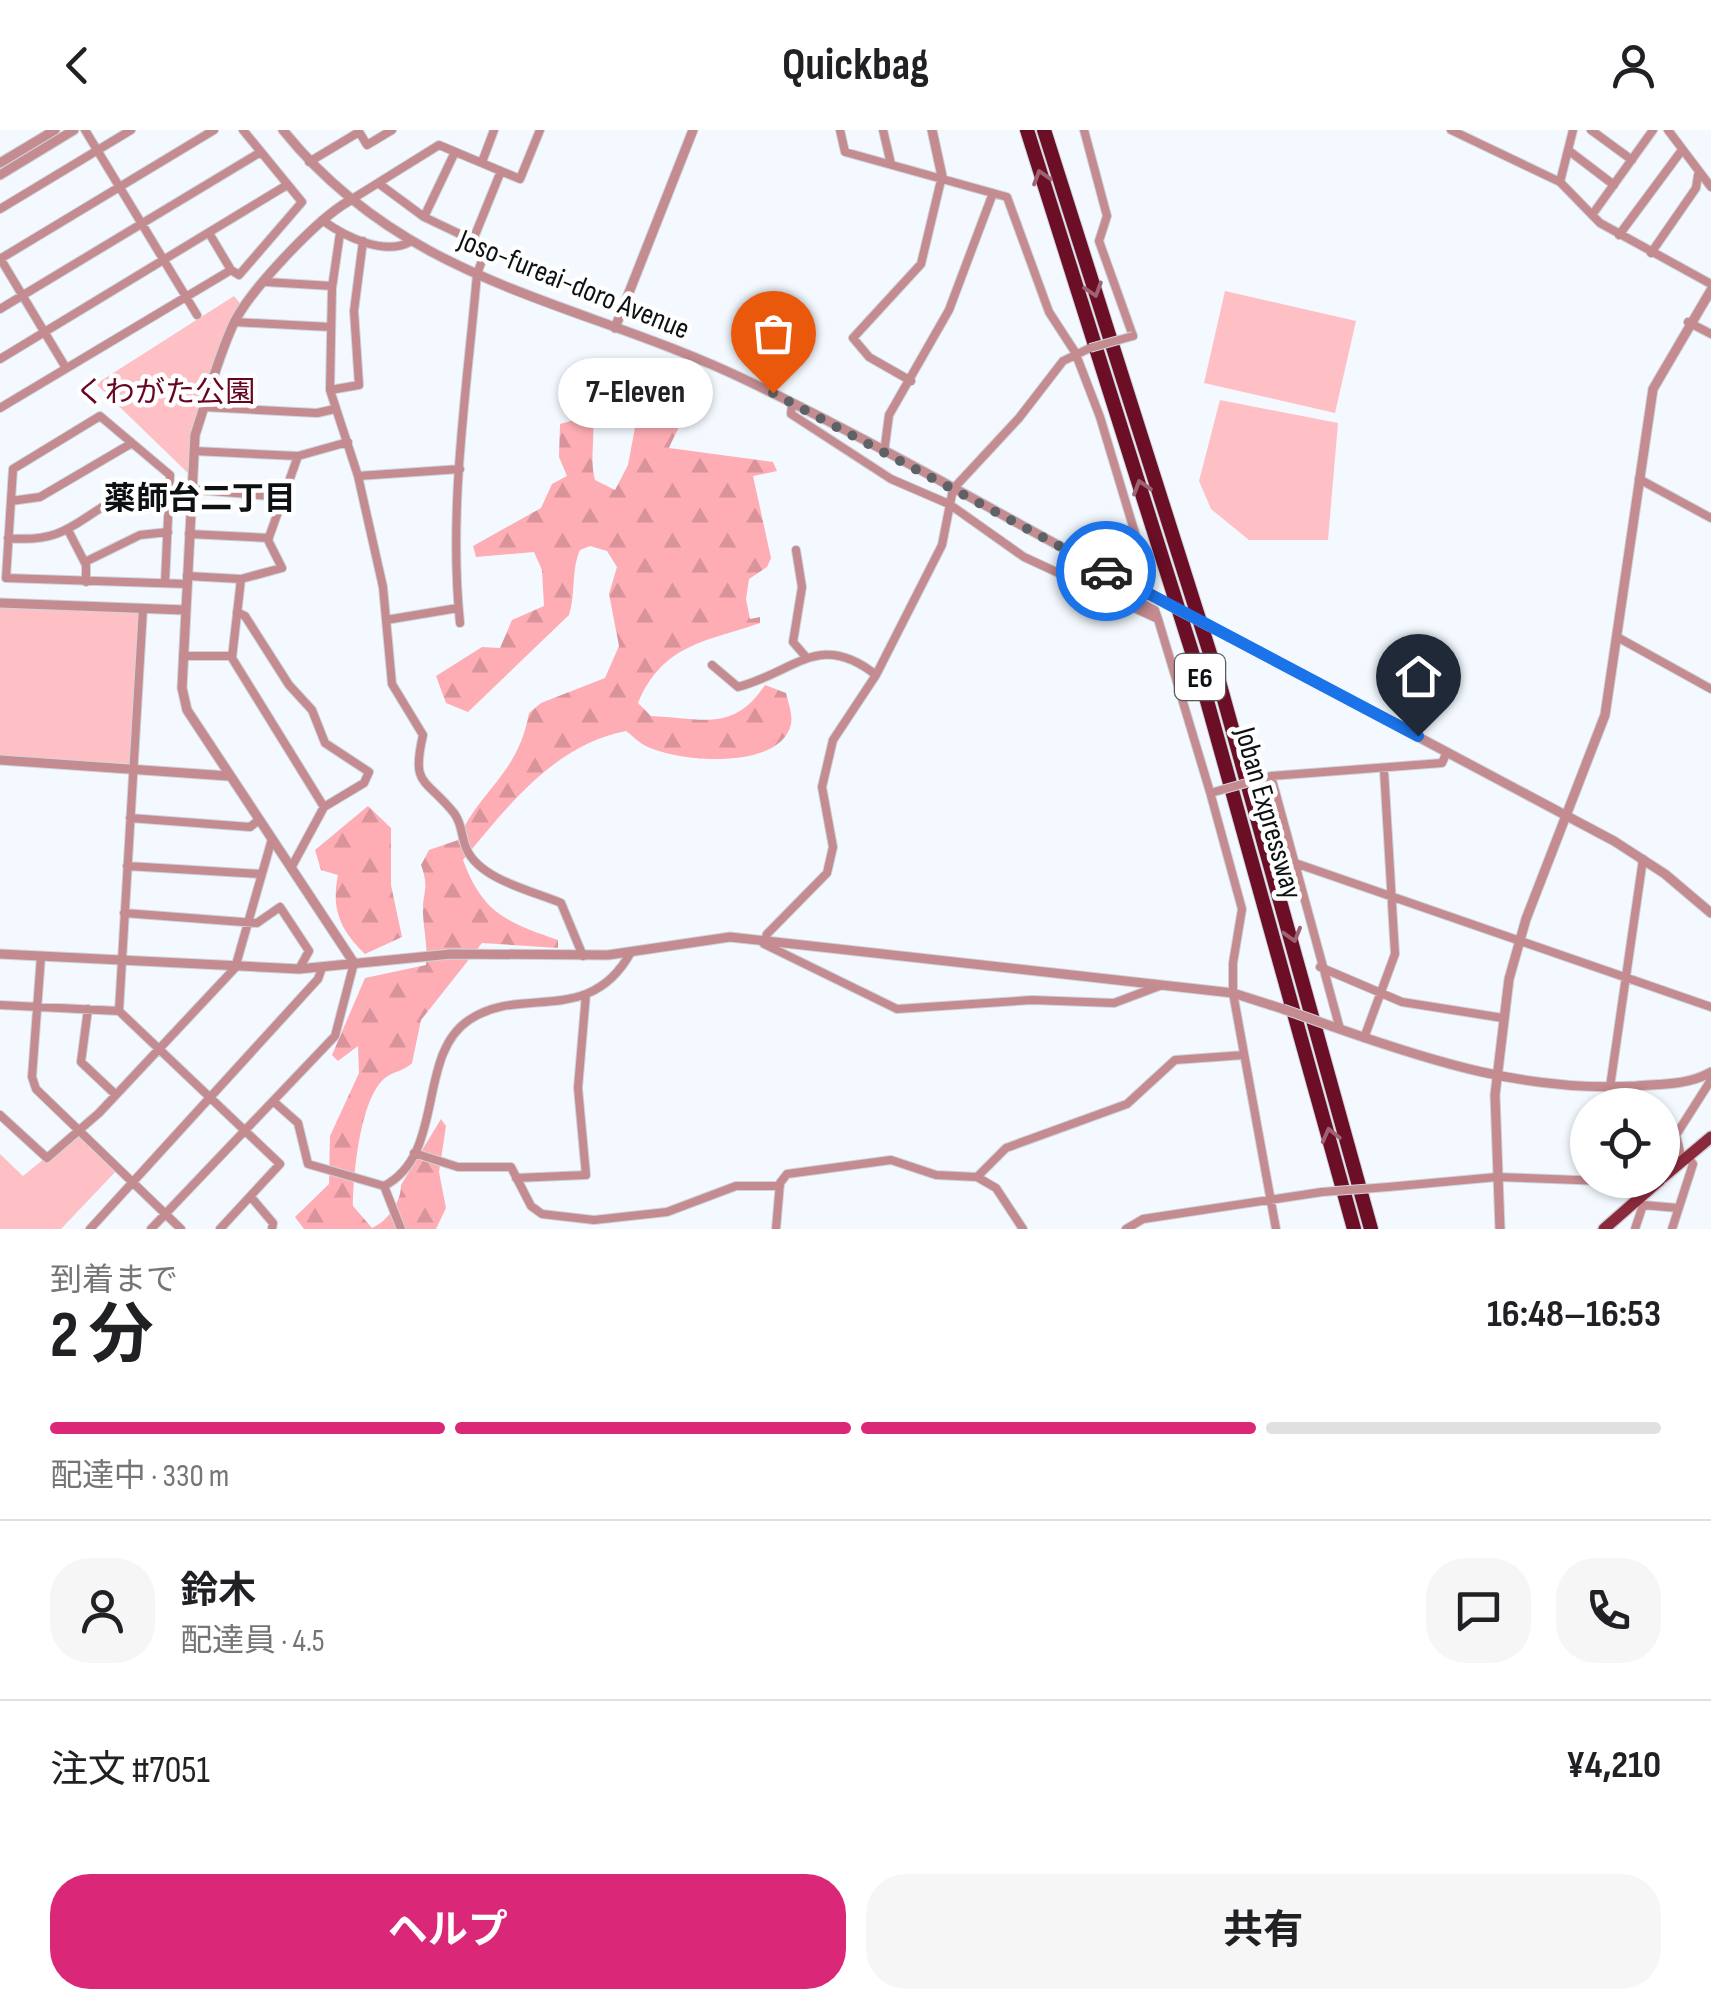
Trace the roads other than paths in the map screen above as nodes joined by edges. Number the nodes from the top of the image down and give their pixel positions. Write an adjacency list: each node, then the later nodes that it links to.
1 (55, 130): 33 (street)
2 (74, 130): 37 (street)
3 (86, 130): 27 (street)
4 (131, 130): 27 (street)
5 (214, 130): 43 (street)
6 (243, 130): 28 (street)
7 (284, 130): 31 (street, Joso-fureai-doro Avenue)
8 (392, 130): 22 (street)
9 (494, 130): 32 (street)
10 (540, 130): 35 (street)
11 (694, 130): 73 (street)
12 (840, 130): 34 (street)
13 (883, 130): 34 (street)
14 (932, 130): 38 (street)
15 (1027, 130): 213 (highway, Joban Expressway / E6, one-way to 15)
16 (1044, 130): 214 (highway, Joban Expressway / E6, one-way to 214)
17 (1084, 130): 76 (street, bridge)
18 (1452, 130): 23 (street)
19 (1573, 130): 25 (street)
20 (1590, 130): 30 (street)
21 (1668, 130): 26 (street)
22 (359, 131): 31 (street)
23 (1464, 132): 39 (street)
24 (1649, 132): 30 (street)
25 (1568, 150): 39 (street); 42 (street)
26 (1682, 150): 36 (street); 54 (street)
27 (98, 151): 43 (street); 47 (street)
28 (260, 152): 41 (street); 51 (street)
29 (455, 152): 32 (street); 40 (street); 49 (street)
30 (1632, 160): 42 (street)
31 (309, 162): 46 (street, Joso-fureai-doro Avenue)
32 (482, 162): 35 (street)
33 (0, 163)
34 (891, 164): 38 (street)
35 (501, 171): 55 (street)
36 (1698, 174): 44 (street); 58 (street)
37 (0, 175)
38 (942, 176): 45 (street); 79 (street)
39 (1560, 182): 48 (street)
40 (378, 183): 46 (street); 49 (street)
41 (288, 185): 52 (street); 61 (street)
42 (1614, 185): 48 (street)
43 (119, 186): 51 (street); 59 (street)
44 (1711, 187)
45 (993, 194): 76 (street); 79 (street)
46 (349, 201): 50 (street); 57 (street, Joso-fureai-doro Avenue)
47 (0, 210)
48 (1592, 216): 54 (street)
49 (424, 217): 55 (street)
50 (321, 219): 53 (street); 63 (street)
51 (142, 224): 60 (street); 66 (street)
52 (209, 233): 60 (street); 61 (street)
53 (340, 233): 56 (street); 64 (street)
54 (1619, 235): 58 (street)
55 (472, 240): 62 (street)
56 (363, 242): 57 (street); 80 (street)
57 (410, 242): 62 (street, Joso-fureai-doro Avenue)
58 (1651, 253): 65 (street)
59 (0, 258): 66 (street)
60 (164, 260): 67 (street); 74 (street)
61 (231, 270): 67 (street)
62 (477, 274): 73 (street, Joso-fureai-doro Avenue); 91 (street)
63 (266, 282): 64 (street); 70 (street)
64 (332, 286): 72 (street)
65 (1711, 287): 71 (street)
66 (22, 295): 68 (street); 74 (street)
67 (186, 297): 69 (street); 78 (street)
68 (0, 309)
69 (197, 315)
70 (234, 322): 72 (street); 84 (street)
71 (1688, 322): 75 (street); 93 (street)
72 (330, 327): 80 (street)
73 (615, 328): 82 (street, Joso-fureai-doro Avenue)
74 (44, 332): 77 (street); 78 (street)
75 (1711, 334)
76 (1075, 352): 95 (street); 108 (street)
77 (0, 359)
78 (66, 368): 83 (street)
79 (911, 381): 89 (street)
80 (330, 390): 85 (street)
81 (0, 392): 83 (street)
82 (792, 404): 89 (street, Joso-fureai-doro Avenue); 99 (street)
83 (4, 406)
84 (204, 406): 85 (street); 88 (street)
85 (335, 408): 87 (street)
86 (132, 442): 94 (street); 98 (street); 98 (street)
87 (348, 442): 90 (street); 92 (street)
88 (194, 452): 90 (street); 96 (street)
89 (884, 453): 95 (street, Joso-fureai-doro Avenue)
90 (298, 456): 97 (street)
91 (460, 469): 92 (street); 114 (street)
92 (358, 476): 119 (street)
93 (1639, 479): 100 (street); 121 (street)
94 (170, 489): 96 (street); 101 (street); 102 (street)
95 (953, 489): 99 (street); 108 (street, Joso-fureai-doro Avenue)
96 (192, 493): 97 (street); 103 (street)
97 (280, 497): 105 (street)
98 (11, 501): 104 (street)
99 (949, 504): 118 (street); 126 (street)
100 (1711, 518)
101 (68, 530): 104 (street); 107 (street)
102 (168, 532): 107 (street); 112 (street)
103 (189, 534): 105 (street); 110 (street)
104 (8, 538): 111 (street)
105 (269, 538): 109 (street)
106 (796, 550): 124 (street)
107 (85, 562): 111 (street)
108 (1101, 569): 118 (street); 128 (street, Joso-fureai-doro Avenue, bridge)
109 (241, 579): 110 (street); 117 (street)
110 (187, 580): 112 (street); 116 (street)
111 (86, 582): 112 (street)
112 (165, 583)
113 (0, 603): 115 (street)
114 (458, 608): 119 (street); 120 (street)
115 (142, 609): 116 (street); 130 (street)
116 (185, 610): 122 (street)
117 (237, 612): 123 (street); 135 (street)
118 (1158, 618): 134 (street)
119 (386, 620): 154 (street)
120 (460, 623)
121 (1618, 638): 127 (street); 136 (street)
122 (183, 656): 123 (street); 132 (street)
123 (232, 656): 135 (street)
124 (806, 657): 125 (street); 126 (street)
125 (712, 665)
126 (876, 675): 149 (street)
127 (1711, 689)
128 (1447, 752): 131 (street); 136 (street, Joso-fureai-doro Avenue)
129 (0, 760): 130 (street)
130 (133, 770): 132 (street); 137 (street)
131 (1384, 770): 133 (street); 145 (street)
132 (228, 776): 138 (street)
133 (1271, 776): 134 (street, bridge); 141 (street)
134 (1212, 792): 165 (street)
135 (324, 807): 143 (street)
136 (1567, 816): 140 (street, Joso-fureai-doro Avenue); 150 (street)
137 (130, 818): 138 (street); 142 (street)
138 (259, 820): 139 (street)
139 (272, 839): 143 (street); 144 (street)
140 (1643, 859): 146 (street, Joso-fureai-doro Avenue); 161 (street)
141 (1295, 863): 145 (street); 157 (street)
142 (127, 866): 144 (street); 147 (street)
143 (292, 868): 156 (street)
144 (261, 874): 148 (street)
145 (1393, 898): 150 (street); 163 (street)
146 (1711, 912)
147 (124, 913): 148 (street); 155 (street)
148 (249, 922): 158 (street); 159 (street)
149 (765, 940): 151 (street); 162 (street); 162 (street)
150 (1518, 940): 161 (street); 171 (street)
151 (631, 952): 154 (street); 164 (street)
152 (0, 954): 153 (street)
153 (40, 956): 155 (street); 167 (street)
154 (583, 956): 156 (street)
155 (122, 961): 158 (street); 170 (street)
156 (354, 963): 160 (street); 182 (street)
157 (1320, 967): 163 (street); 172 (street)
158 (235, 968): 159 (street); 174 (street)
159 (298, 968): 160 (street)
160 (322, 968): 181 (street)
161 (1627, 977): 168 (street); 179 (street)
162 (1162, 985): 165 (street)
163 (1380, 993): 171 (street); 173 (street)
164 (586, 994): 187 (street); 192 (street)
165 (1233, 994): 172 (street, bridge); 175 (street)
166 (0, 1005): 167 (street)
167 (36, 1007): 169 (street); 185 (street)
168 (1711, 1008)
169 (88, 1009): 170 (street); 180 (street)
170 (118, 1011): 174 (street)
171 (1503, 1018): 177 (street)
172 (1336, 1028): 173 (street)
173 (1364, 1038): 177 (street)
174 (160, 1047): 180 (street); 181 (street)
175 (1244, 1055): 190 (street); 199 (street)
176 (1711, 1072): 179 (street)
177 (1496, 1078): 179 (street); 191 (street)
178 (1711, 1080): 188 (street)
179 (1610, 1087)
180 (116, 1095): 185 (street)
181 (212, 1097): 184 (street); 194 (street)
182 (274, 1100): 184 (street); 195 (street)
183 (0, 1115): 185 (street)
184 (246, 1129): 197 (street); 202 (street)
185 (79, 1130): 194 (street)
186 (1711, 1136): 188 (main road)
187 (414, 1154): 192 (street); 195 (street)
188 (1685, 1159): 189 (main road); 201 (street)
189 (1680, 1163)
190 (976, 1177): 196 (street); 210 (street)
191 (1498, 1177): 193 (street); 199 (street, bridge); 215 (street)
192 (516, 1178): 196 (street)
193 (1570, 1178)
194 (134, 1182): 202 (street); 203 (street)
195 (384, 1186): 208 (street)
196 (780, 1186): 209 (street)
197 (251, 1197): 206 (street); 207 (street)
198 (1644, 1198): 200 (main road)
199 (1270, 1199): 211 (street); 212 (street)
200 (1641, 1202): 201 (street); 216 (main road); 217 (street)
201 (1678, 1208): 218 (street)
202 (165, 1214): 204 (street); 205 (street)
203 (90, 1229)
204 (151, 1229)
205 (181, 1229)
206 (220, 1229)
207 (272, 1229)
208 (402, 1229)
209 (776, 1229)
210 (1023, 1229)
211 (1126, 1229)
212 (1276, 1229)
213 (1354, 1229)
214 (1371, 1229)
215 (1500, 1229)
216 (1604, 1229)
217 (1636, 1229)
218 (1672, 1229)

